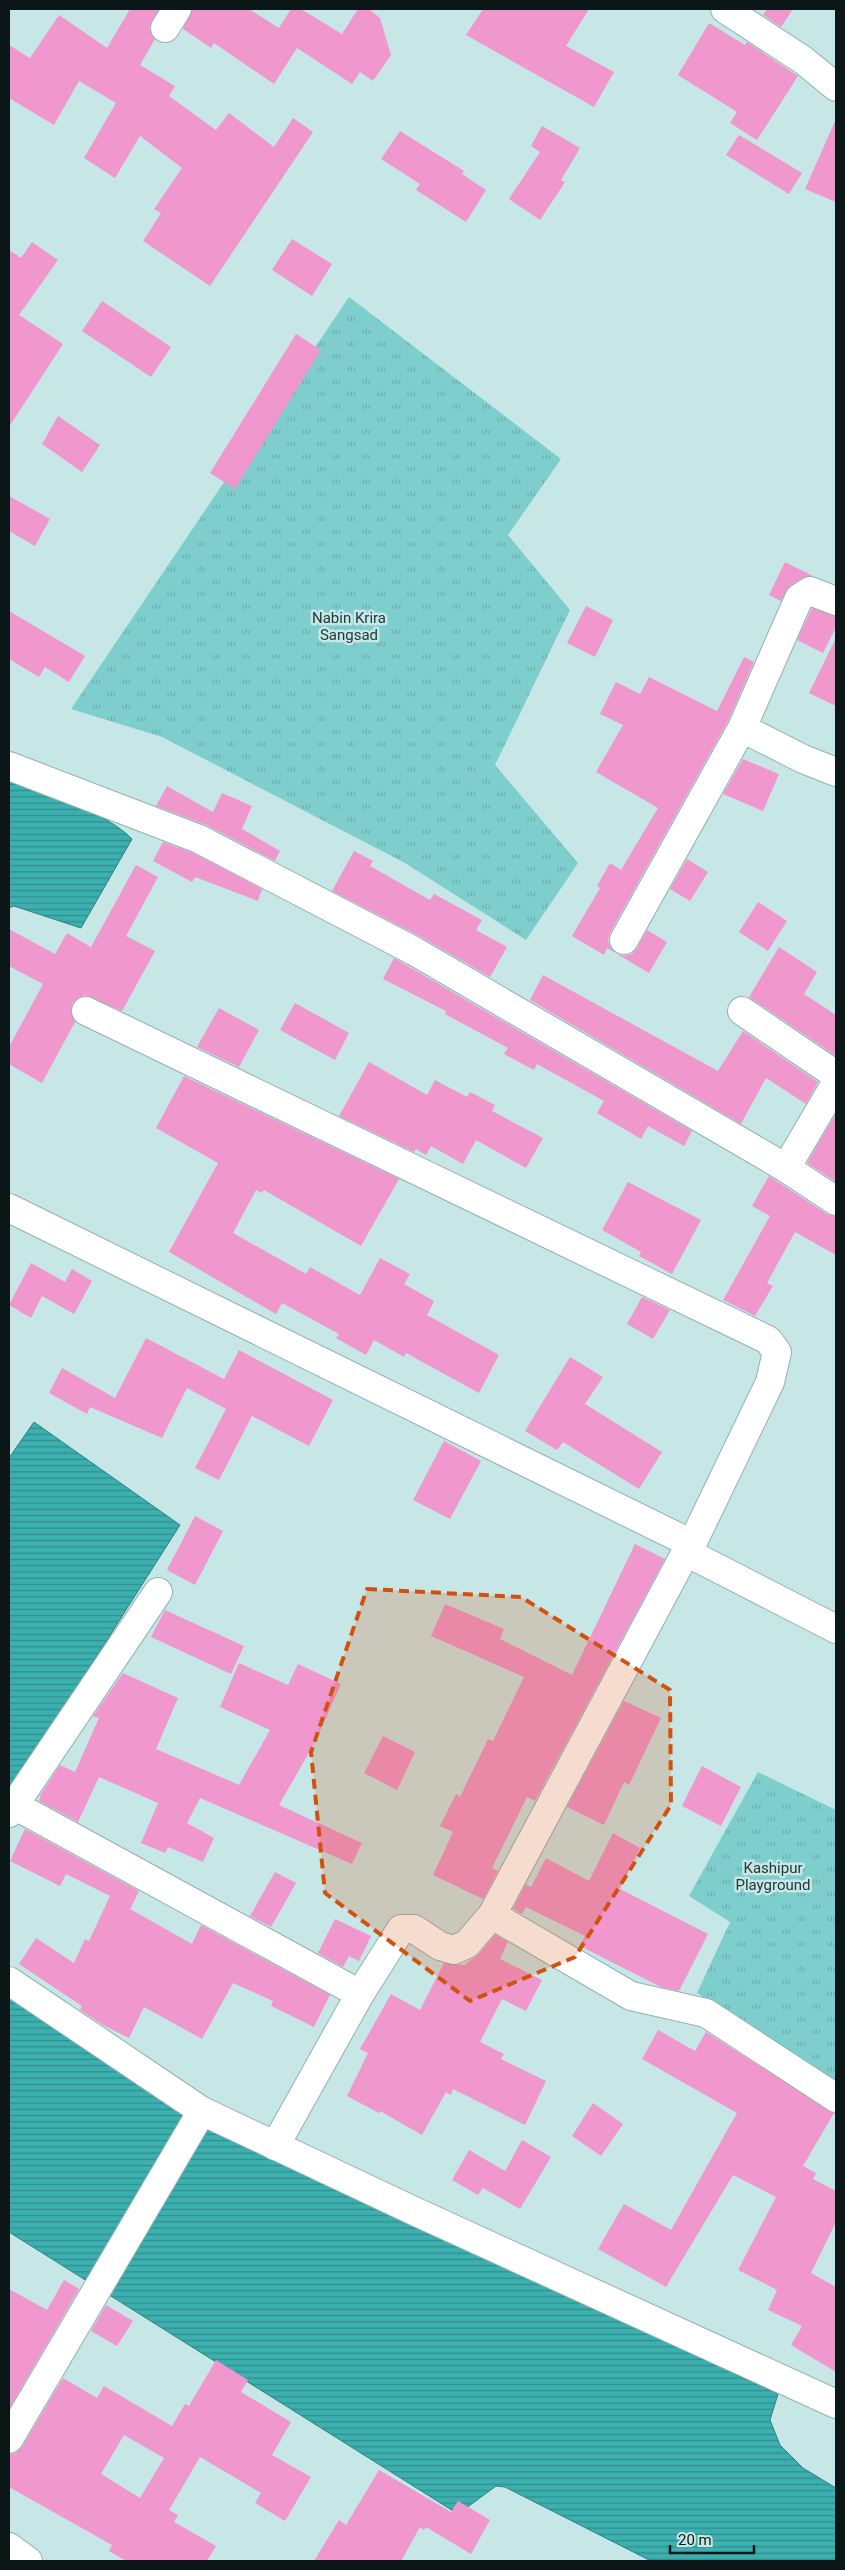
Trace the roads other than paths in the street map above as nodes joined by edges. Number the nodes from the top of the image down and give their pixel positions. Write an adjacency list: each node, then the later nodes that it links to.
1 (725, 9): 2 (street)
2 (836, 87)
3 (836, 600): 4 (street)
4 (742, 728): 6 (street); 7 (street)
5 (9, 766): 12 (street)
6 (836, 772)
7 (624, 940)
8 (86, 1011): 15 (street)
9 (742, 1011): 10 (street)
10 (836, 1075)
11 (836, 1083): 12 (street)
12 (786, 1168): 13 (street)
13 (836, 1201)
14 (9, 1208): 15 (street)
15 (689, 1548): 17 (street); 19 (street)
16 (158, 1592): 18 (street)
17 (836, 1629)
18 (12, 1809): 21 (street)
19 (492, 1915): 21 (street); 22 (street)
20 (9, 1981): 23 (street)
21 (360, 1994): 24 (street)
22 (836, 2098)
23 (202, 2111): 24 (street); 26 (street)
24 (275, 2146): 25 (street)
25 (836, 2404)
26 (9, 2439)
27 (9, 2547): 28 (street)
28 (28, 2561)

